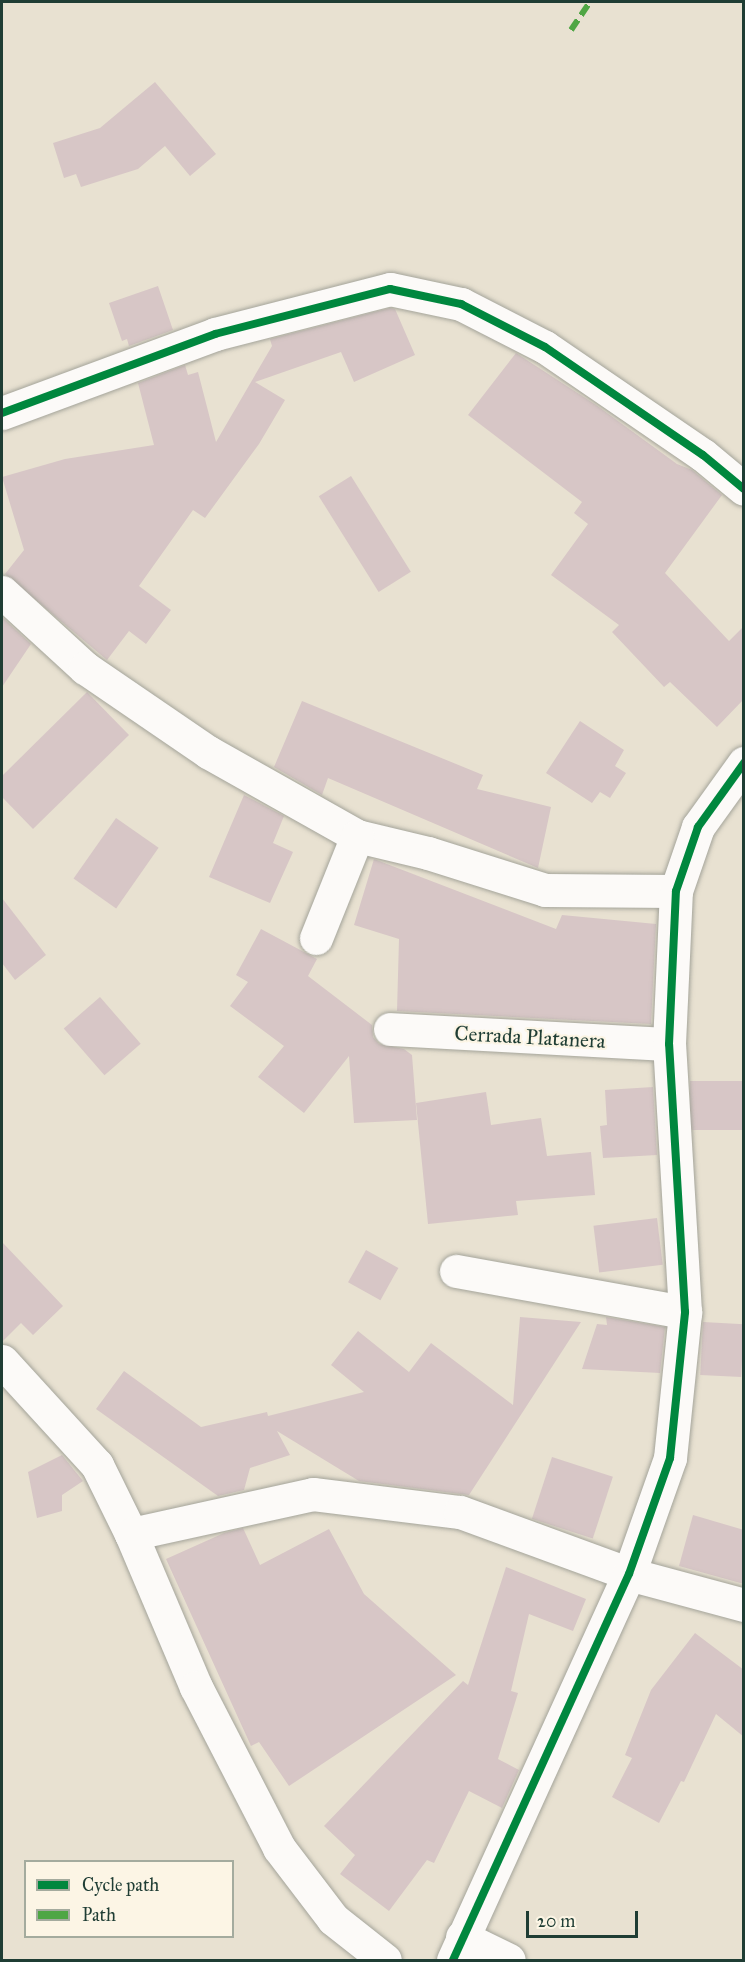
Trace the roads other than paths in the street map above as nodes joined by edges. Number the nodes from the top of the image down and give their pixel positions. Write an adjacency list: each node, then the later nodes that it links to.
1 (2, 413): 2 (street)
2 (744, 489)
3 (2, 592): 5 (street)
4 (744, 762): 6 (street)
5 (357, 836): 6 (street); 7 (street)
6 (676, 891): 9 (street)
7 (316, 938)
8 (390, 1029): 9 (street, Cerrada Platanera)
9 (669, 1044): 11 (street)
10 (456, 1271): 11 (street)
11 (685, 1312): 14 (street)
12 (2, 1361): 13 (street)
13 (131, 1534): 14 (street); 17 (street)
14 (628, 1574): 15 (street); 16 (street)
15 (744, 1605)
16 (457, 1949): 18 (street)
17 (385, 1960)
18 (509, 1960)

